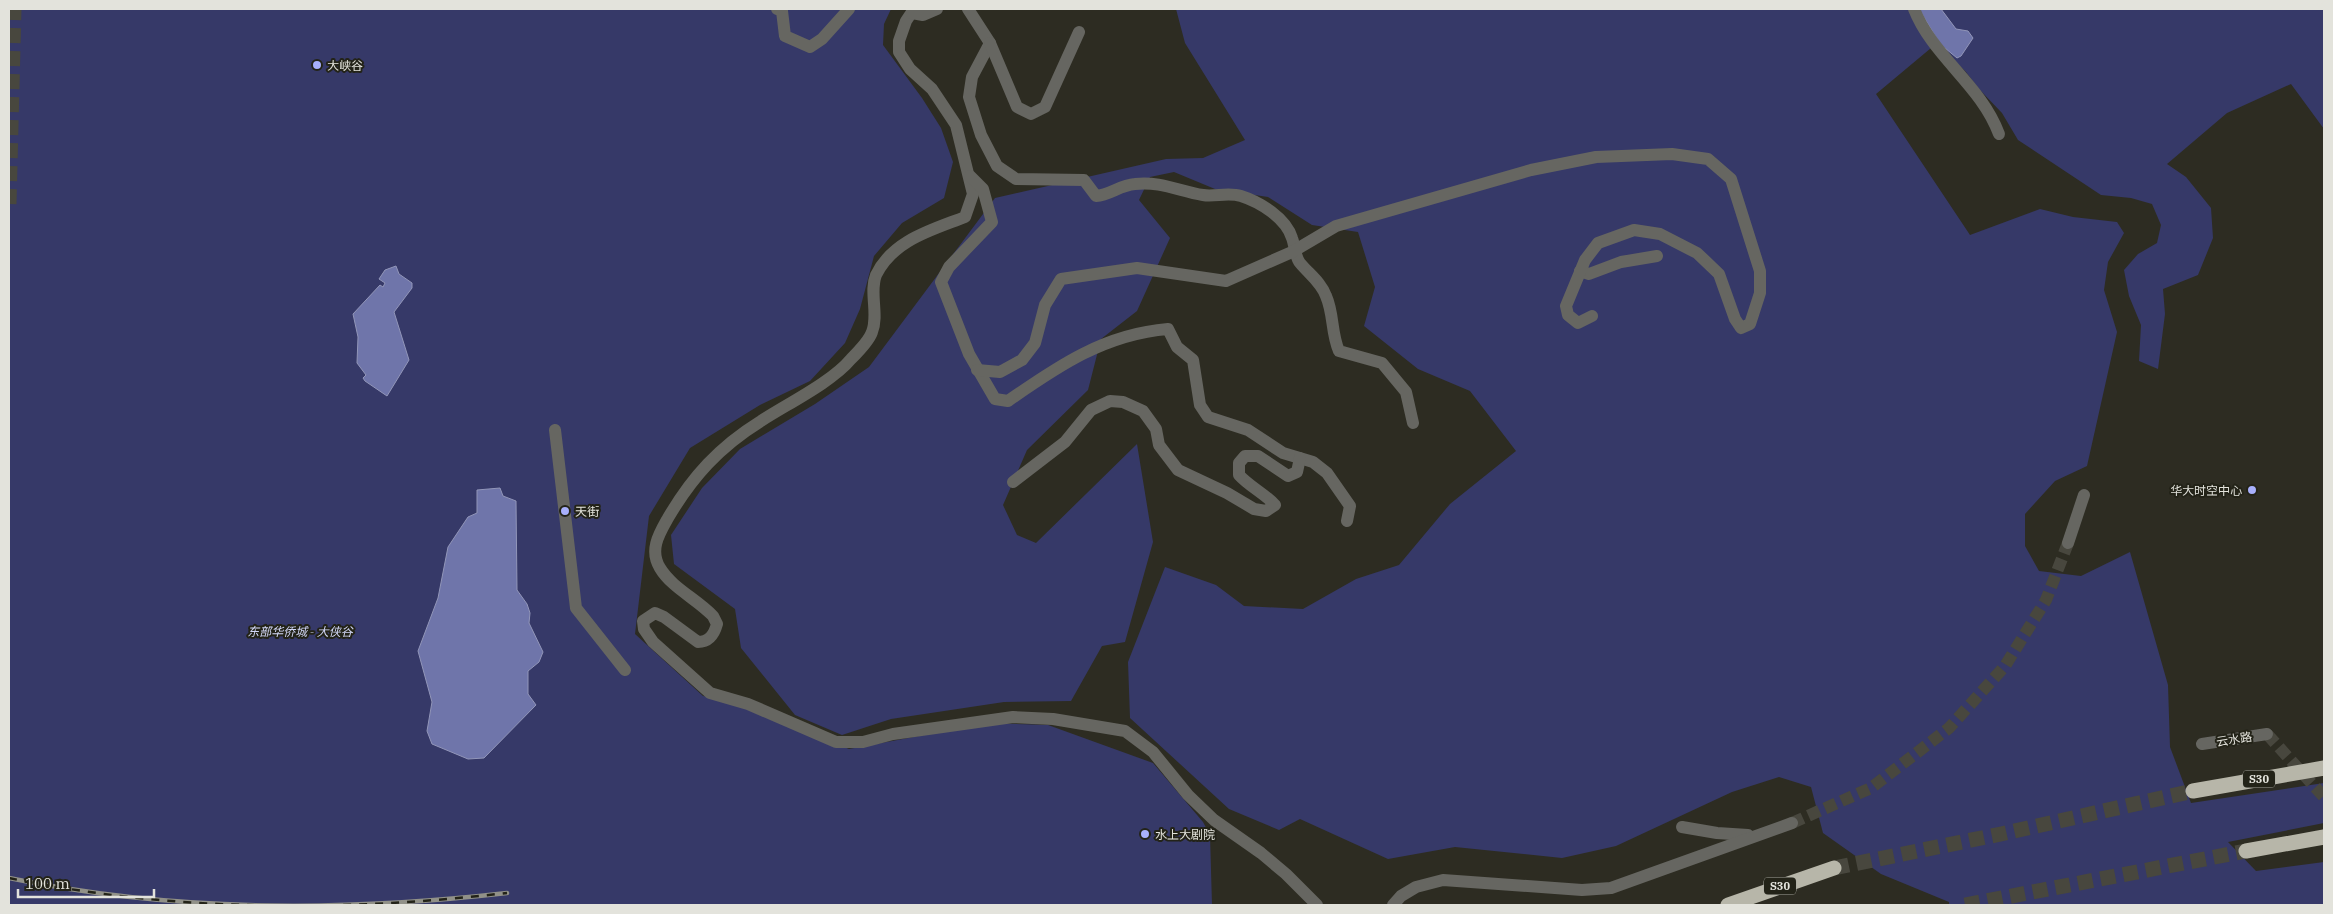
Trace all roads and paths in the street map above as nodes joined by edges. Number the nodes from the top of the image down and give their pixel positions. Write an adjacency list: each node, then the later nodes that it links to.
1 (777, 9): 2 (street)
2 (849, 9)
3 (937, 9): 6 (street)
4 (968, 9): 8 (street)
5 (1914, 9): 9 (street)
6 (913, 11): 10 (street)
7 (1079, 32): 8 (street)
8 (990, 43): 11 (street)
9 (1999, 134)
10 (970, 176): 15 (street); 34 (street)
11 (1295, 250): 13 (street); 15 (street); 16 (street)
12 (1657, 256): 13 (street)
13 (1580, 270): 14 (street)
14 (1592, 316)
15 (977, 370): 18 (street)
16 (1413, 423)
17 (555, 430): 23 (street)
18 (1300, 458): 19 (street); 21 (street)
19 (1013, 482)
20 (2084, 495): 22 (street)
21 (1347, 521)
22 (2068, 544)
23 (625, 670)
24 (2267, 734): 25 (street, 云水路)
25 (2202, 744)
26 (2324, 768): 27 (highway, S30)
27 (2193, 790)
28 (1792, 823): 30 (street)
29 (1682, 828): 30 (street)
30 (1756, 836): 35 (street)
31 (2324, 837): 32 (highway)
32 (2246, 851)
33 (1834, 868): 36 (highway, S30)
34 (1317, 905)
35 (1393, 905)
36 (1728, 905)

